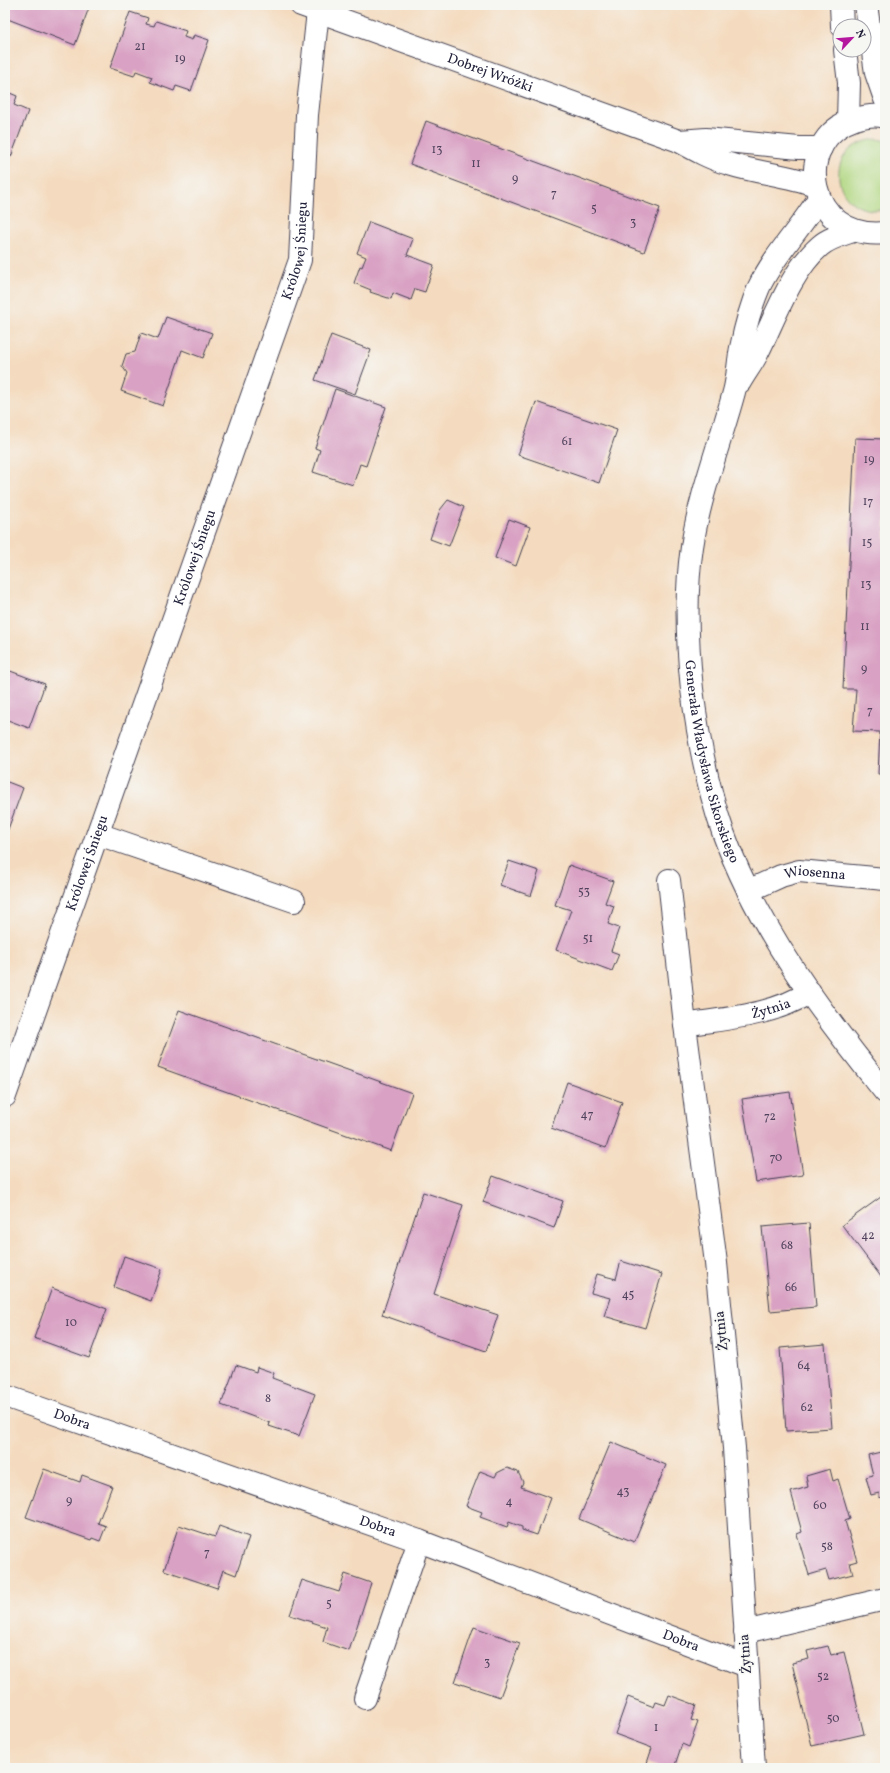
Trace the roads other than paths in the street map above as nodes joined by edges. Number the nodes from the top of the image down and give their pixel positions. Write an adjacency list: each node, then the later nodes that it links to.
1 (841, 5): 4 (street)
2 (866, 5): 6 (street)
3 (313, 7): 9 (street, Dobrej Wróżki); 15 (street, Królowej Śniegu)
4 (842, 18)
5 (846, 58): 8 (street)
6 (885, 99)
7 (885, 117): 8 (street)
8 (848, 121): 10 (street)
9 (679, 141): 10 (street, Dobrej Wróżki); 11 (street, Dobrej Wróżki)
10 (821, 148): 11 (street)
11 (817, 191): 12 (street); 14 (street, Generała Władysława Sikorskiego)
12 (853, 231): 13 (street); 14 (street, Generała Władysława Sikorskiego)
13 (885, 233)
14 (735, 390): 18 (street, Generała Władysława Sikorskiego)
15 (98, 834): 19 (street); 23 (street, Królowej Śniegu)
16 (885, 878): 18 (street, Wiosenna)
17 (669, 880): 21 (street)
18 (748, 891): 20 (street, Generała Władysława Sikorskiego)
19 (294, 901)
20 (810, 992): 21 (street, Żytnia); 22 (street, Generała Władysława Sikorskiego)
21 (685, 1025): 27 (street, Żytnia)
22 (885, 1092)
23 (5, 1096)
24 (5, 1396): 25 (street, Dobra)
25 (419, 1541): 28 (street, Dobra); 29 (street)
26 (885, 1599): 27 (street)
27 (745, 1632): 28 (street, Żytnia)
28 (747, 1666): 30 (street, Żytnia)
29 (365, 1698)
30 (754, 1768)

